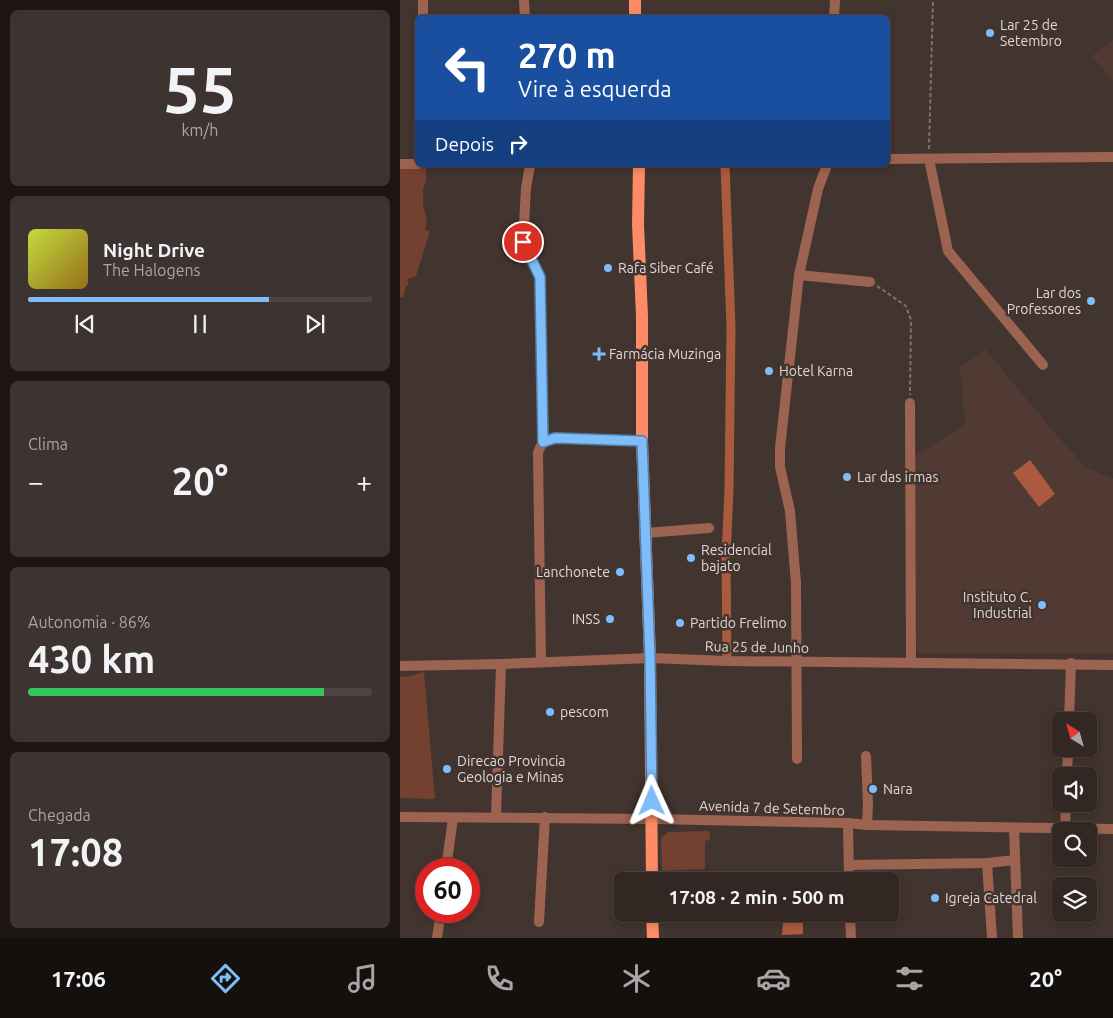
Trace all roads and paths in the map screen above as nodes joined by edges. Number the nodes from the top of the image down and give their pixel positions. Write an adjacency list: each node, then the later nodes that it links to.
1 (423, 0): 6 (street)
2 (524, 0): 7 (street)
3 (634, 0): 8 (main road)
4 (835, 0): 9 (street)
5 (933, 0): 12 (path)
6 (423, 15)
7 (525, 15)
8 (635, 15)
9 (834, 15)
10 (1113, 157): 12 (street)
11 (890, 159): 12 (street)
12 (929, 159): 20 (street)
13 (400, 164): 14 (street)
14 (415, 164)
15 (530, 167): 23 (street)
16 (639, 167): 22 (main road)
17 (826, 167): 18 (street)
18 (799, 275): 19 (street); 28 (street)
19 (870, 282): 21 (path)
20 (1043, 365)
21 (910, 403): 29 (street)
22 (642, 441): 23 (street); 25 (main road)
23 (543, 442): 27 (street)
24 (708, 528): 25 (street)
25 (646, 533): 26 (main road)
26 (650, 658): 27 (street, Rua 25 de Junho); 28 (street, Rua 25 de Junho); 41 (main road)
27 (541, 662): 31 (street, Rua 25 de Junho)
28 (796, 662): 29 (street, Rua 25 de Junho); 36 (street)
29 (911, 662): 30 (street, Rua 25 de Junho)
30 (1072, 663): 32 (street, Rua 25 de Junho); 34 (street)
31 (501, 664): 33 (street, Rua 25 de Junho); 38 (street)
32 (1113, 665)
33 (400, 666)
34 (1069, 712)
35 (866, 756): 43 (street)
36 (796, 758)
37 (400, 817): 39 (street, Avenida 7 de Setembro)
38 (496, 817): 39 (street, Avenida 7 de Setembro); 40 (street, Avenida 7 de Setembro)
39 (453, 818): 48 (street)
40 (545, 818): 41 (street, Avenida 7 de Setembro); 54 (street)
41 (652, 818): 42 (street, Avenida 7 de Setembro); 52 (main road)
42 (848, 824): 43 (street, Avenida 7 de Setembro); 51 (street)
43 (867, 825): 44 (street, Avenida 7 de Setembro)
44 (1014, 828): 45 (street, Avenida 7 de Setembro); 49 (street)
45 (1052, 829)
46 (1097, 830): 47 (street, Avenida 7 de Setembro)
47 (1113, 830)
48 (448, 858)
49 (1015, 860): 50 (street); 62 (street)
50 (987, 863): 51 (street); 61 (street)
51 (849, 865): 53 (street)
52 (652, 872)
53 (849, 872)
54 (539, 922)
55 (652, 922): 59 (main road)
56 (850, 922): 60 (street)
57 (439, 923): 58 (street)
58 (437, 938)
59 (652, 938)
60 (850, 938)
61 (992, 938)
62 (1018, 938)

